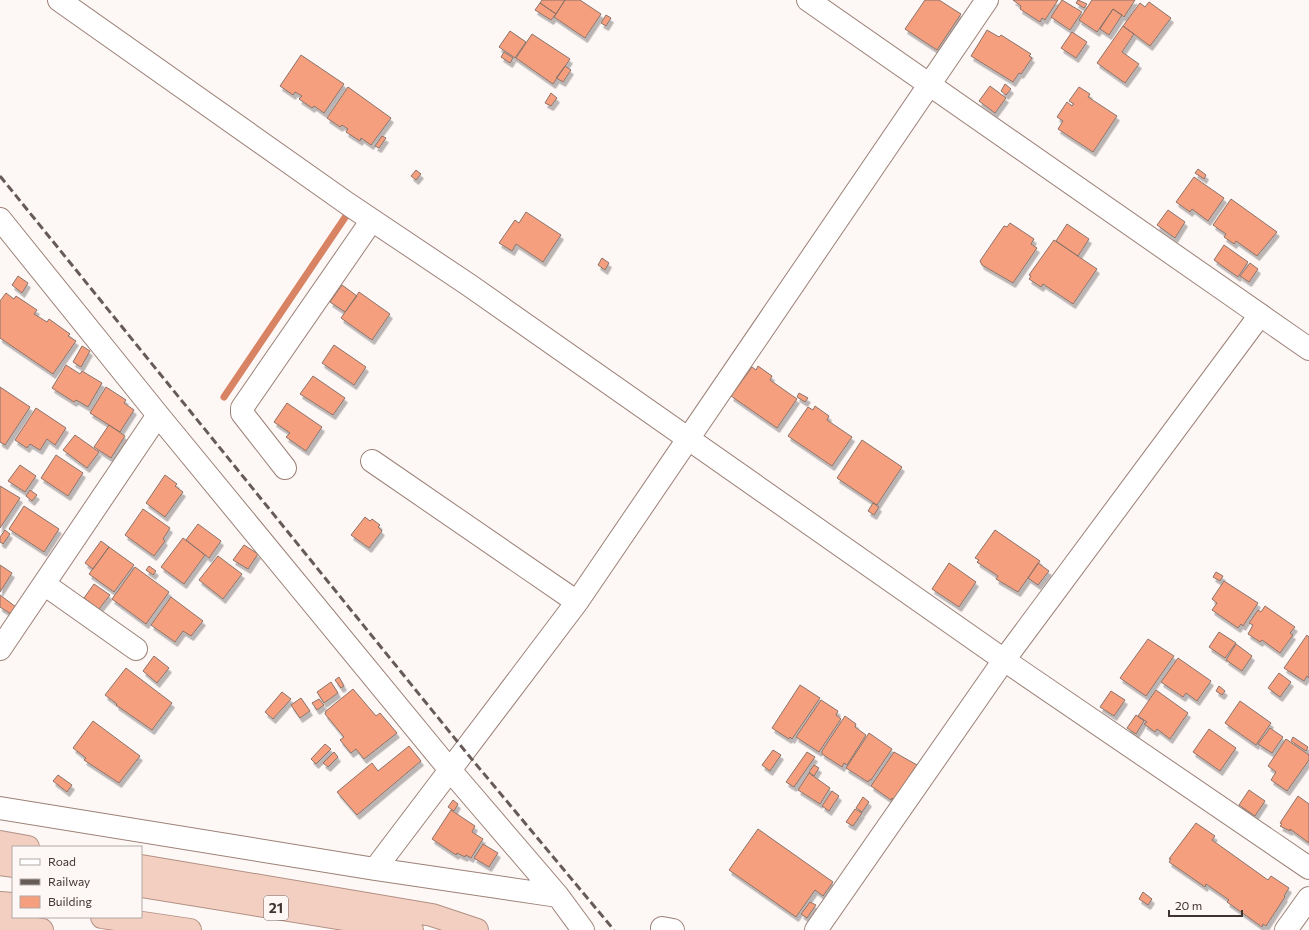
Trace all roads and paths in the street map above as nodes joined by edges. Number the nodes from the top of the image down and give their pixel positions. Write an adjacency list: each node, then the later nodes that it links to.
1 (59, 0): 6 (street)
2 (808, 0): 4 (street)
3 (987, 0): 4 (street)
4 (930, 84): 7 (street); 10 (street)
5 (0, 219): 9 (street)
6 (372, 220): 10 (street); 12 (street)
7 (1260, 314): 8 (street); 17 (street)
8 (1309, 349)
9 (158, 415): 13 (street); 18 (street)
10 (687, 438): 14 (street); 17 (street)
11 (372, 461): 14 (street)
12 (285, 468)
13 (44, 584): 15 (street); 16 (street)
14 (577, 602): 18 (street)
15 (0, 649)
16 (136, 649)
17 (1004, 660): 25 (street); 41 (street)
18 (450, 770): 26 (street); 28 (street)
19 (0, 808): 26 (street)
20 (0, 842): 21 (highway)
21 (22, 846)
22 (0, 864): 23 (highway)
23 (12, 866)
24 (142, 866): 37 (highway)
25 (1309, 868)
26 (375, 869): 28 (street)
27 (142, 886): 36 (highway, 21)
28 (558, 896): 38 (street)
29 (1309, 898): 42 (street)
30 (0, 902): 31 (highway)
31 (12, 904)
32 (109, 918): 35 (highway)
33 (0, 924): 34 (highway)
34 (42, 930)
35 (190, 930)
36 (412, 930)
37 (477, 930)
38 (583, 930)
39 (664, 930): 40 (street)
40 (673, 930)
41 (816, 930)
42 (1286, 930)

